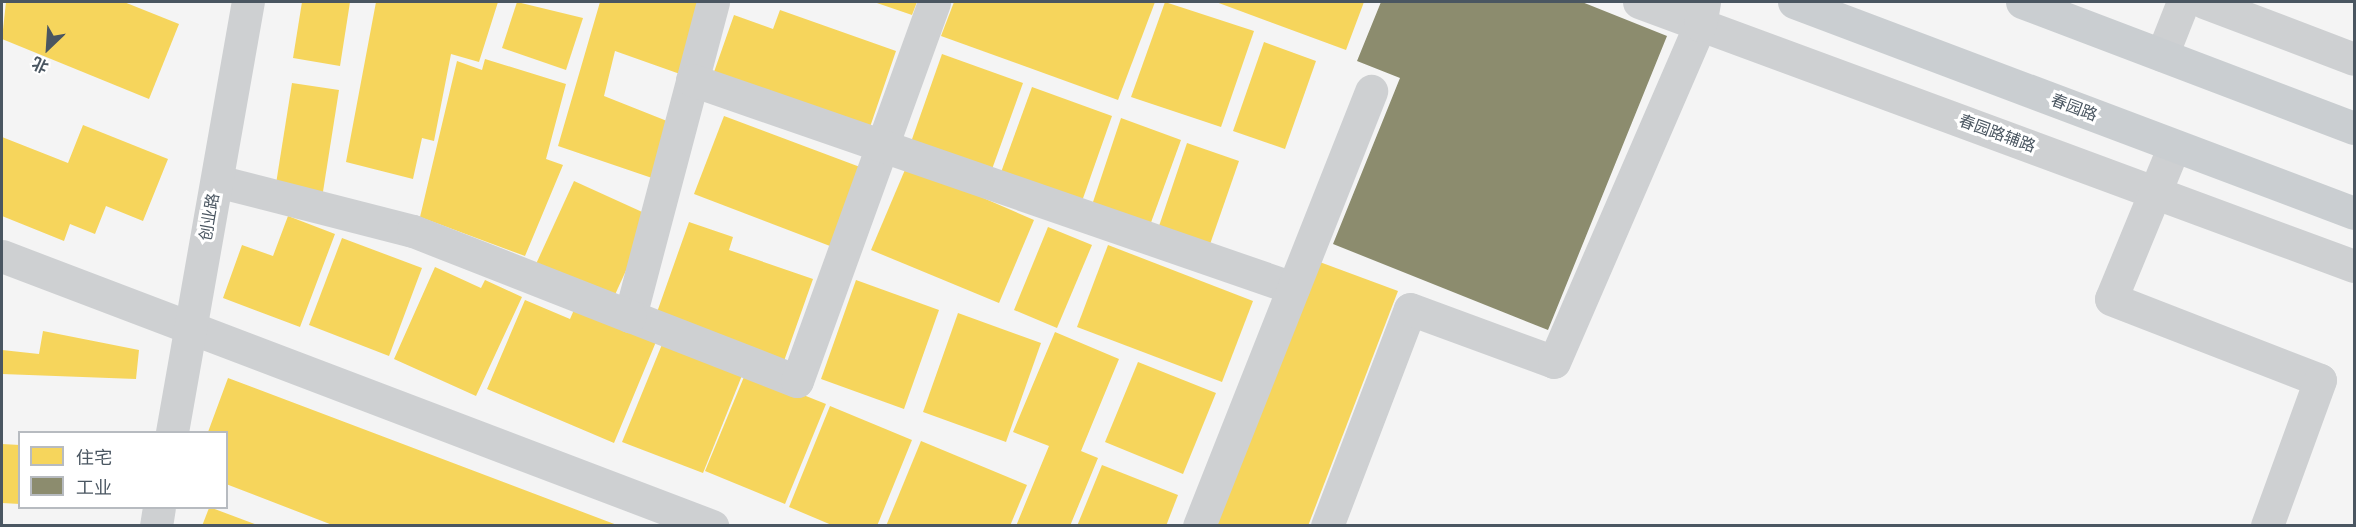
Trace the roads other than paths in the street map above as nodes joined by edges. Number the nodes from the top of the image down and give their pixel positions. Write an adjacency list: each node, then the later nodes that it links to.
1 (248, 2): 17 (street, 创业路)
2 (713, 2): 12 (street)
3 (934, 2): 15 (street)
4 (1639, 2): 9 (street, 春园路辅路)
5 (1794, 2): 16 (main road, 春园路)
6 (2022, 2): 10 (main road)
7 (2184, 2): 10 (street)
8 (2204, 2): 11 (street)
9 (1702, 13): 18 (street, 春园路辅路); 30 (street)
10 (2162, 55): 14 (main road)
11 (2355, 59)
12 (692, 80): 15 (street); 23 (street)
13 (1371, 92): 22 (street)
14 (2355, 128)
15 (881, 146): 22 (street); 23 (street)
16 (2174, 146): 18 (street); 19 (main road, 春园路)
17 (217, 181): 23 (street); 24 (street, 创业路)
18 (2155, 192): 21 (street, 春园路辅路); 31 (street)
19 (2355, 213)
20 (2, 256): 24 (street)
21 (2355, 266)
22 (1293, 288): 29 (street)
23 (630, 316)
24 (190, 328): 25 (street, 创业路); 28 (street)
25 (172, 431)
26 (159, 509): 27 (street)
27 (156, 525)
28 (712, 525)
29 (1199, 525)
30 (1327, 525)
31 (2267, 525)

